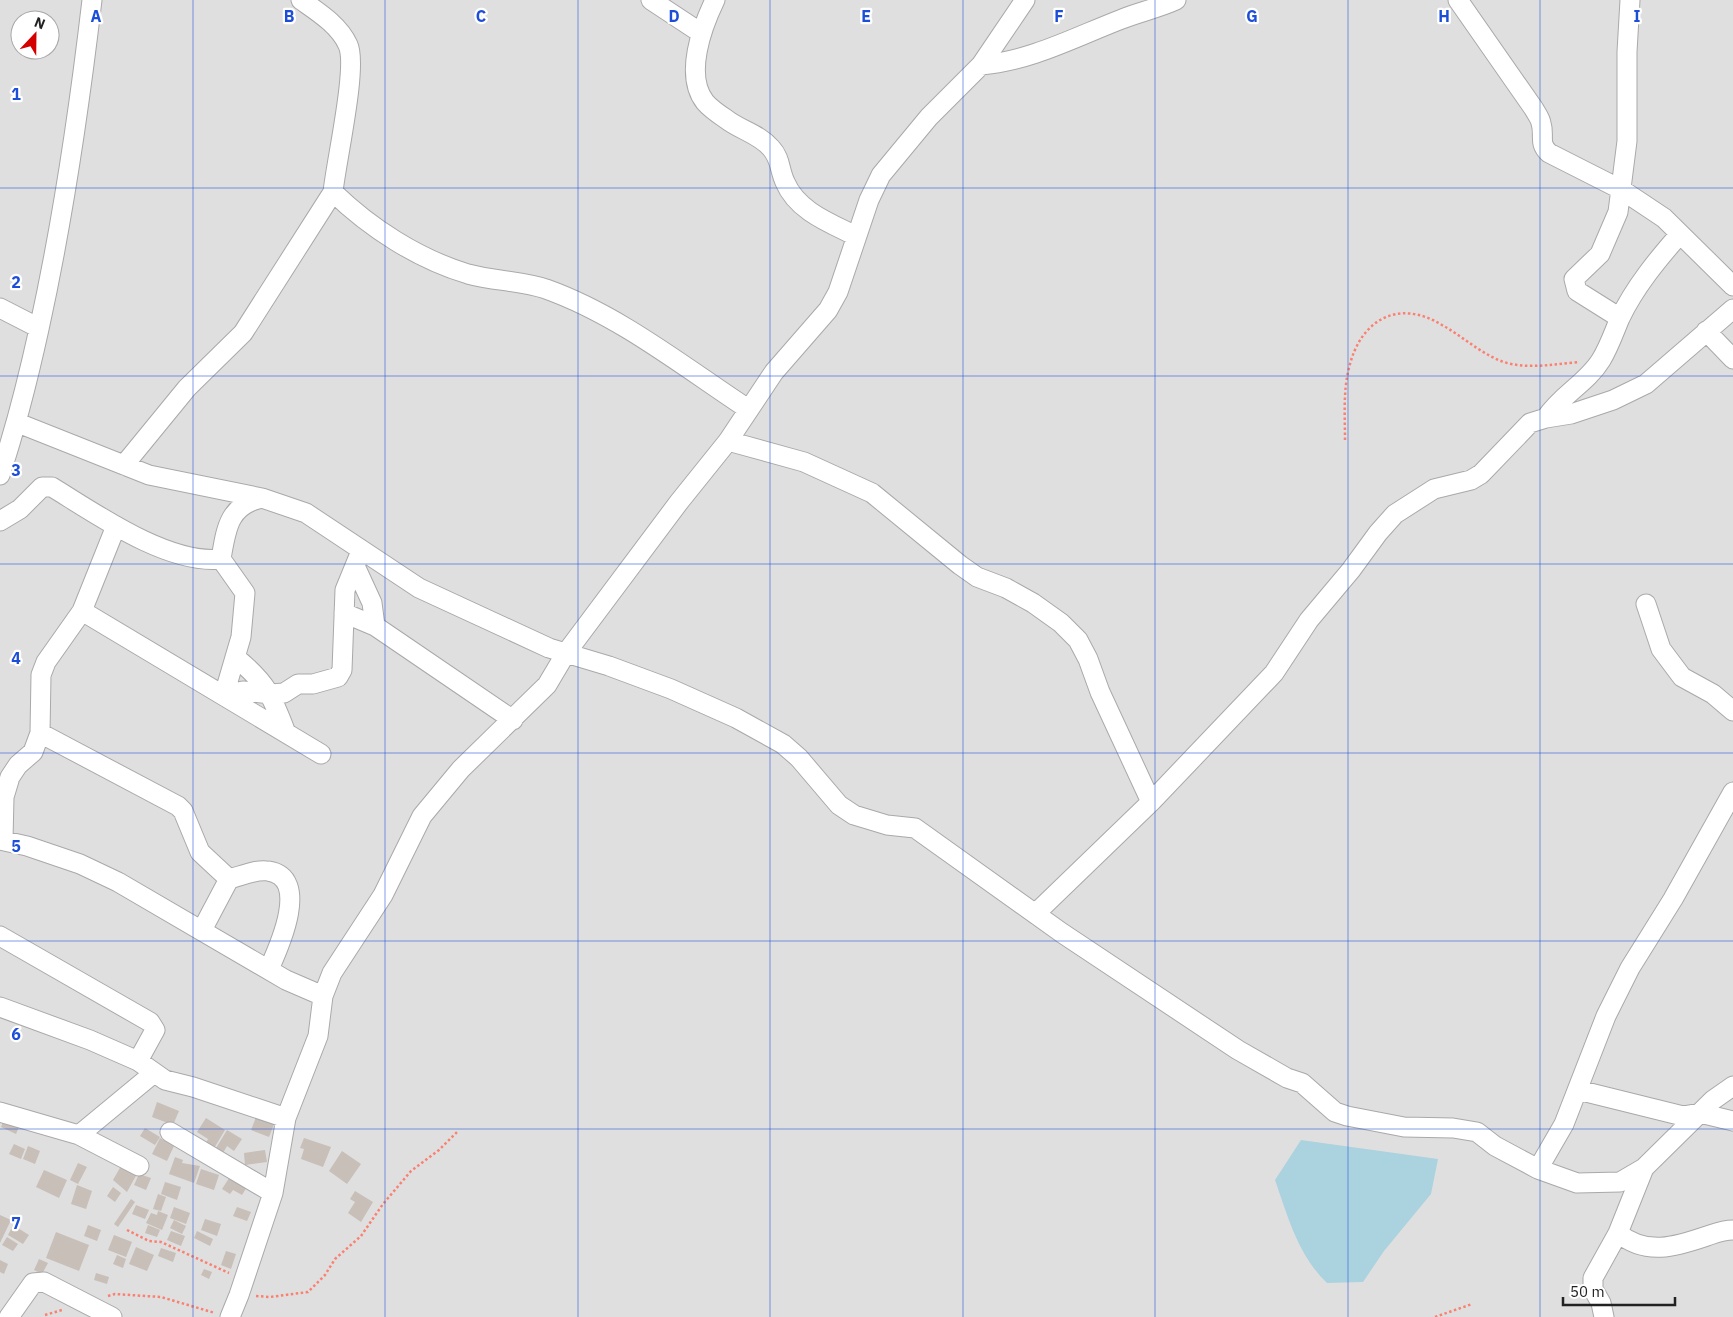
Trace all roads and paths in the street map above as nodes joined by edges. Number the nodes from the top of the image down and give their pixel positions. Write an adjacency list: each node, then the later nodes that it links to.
1 (92, 0): 19 (street)
2 (302, 0): 12 (street)
3 (651, 0): 9 (street)
4 (715, 0): 9 (street)
5 (1026, 0): 10 (street)
6 (1176, 0): 10 (street)
7 (1458, 0): 11 (street)
8 (1630, 0): 11 (street)
9 (701, 33): 14 (street)
10 (981, 65): 14 (street)
11 (1622, 190): 13 (street); 18 (street)
12 (333, 192): 23 (street); 28 (street)
13 (1680, 234): 15 (street); 18 (street)
14 (856, 236): 23 (street)
15 (1733, 286)
16 (0, 308): 19 (street)
17 (1733, 309): 20 (street)
18 (1620, 318): 22 (street)
19 (39, 328): 25 (street)
20 (1706, 331): 21 (street); 24 (street)
21 (1733, 359)
22 (1600, 361): 24 (street); 26 (path)
23 (748, 409): 27 (street)
24 (1546, 418): 49 (street)
25 (18, 423): 28 (street); 29 (street)
26 (1345, 440)
27 (728, 441): 39 (street); 49 (street)
28 (124, 465): 30 (street)
29 (0, 475)
30 (262, 498): 33 (street); 34 (street)
31 (0, 521): 32 (street)
32 (116, 526): 34 (street); 36 (street)
33 (358, 558): 37 (street); 38 (street); 39 (street)
34 (221, 559): 40 (street)
35 (1646, 604): 43 (street)
36 (82, 611): 42 (street); 45 (street)
37 (344, 612): 38 (street); 41 (street)
38 (375, 626): 44 (street)
39 (566, 654): 44 (street); 53 (street)
40 (235, 657): 41 (street); 42 (street)
41 (271, 694): 42 (street); 46 (street)
42 (224, 695): 46 (street)
43 (1733, 711)
44 (513, 720): 57 (street)
45 (40, 732): 50 (street); 52 (street)
46 (286, 733): 47 (street)
47 (321, 754)
48 (1733, 792): 62 (street)
49 (1151, 802): 53 (street)
50 (2, 810): 51 (street)
51 (2, 840): 54 (street)
52 (229, 879): 54 (street); 56 (street)
53 (1035, 914): 72 (street)
54 (202, 930): 56 (street)
55 (0, 936): 59 (street)
56 (269, 969): 57 (street)
57 (323, 996): 65 (street)
58 (0, 1007): 59 (street)
59 (138, 1061): 60 (street)
60 (154, 1073): 65 (street); 69 (street)
61 (1733, 1086): 64 (street)
62 (1578, 1090): 64 (street); 72 (street)
63 (0, 1112): 69 (street)
64 (1700, 1113): 66 (street); 71 (street)
65 (286, 1118): 73 (street)
66 (1733, 1121)
67 (458, 1131): 77 (path)
68 (170, 1132): 73 (street)
69 (79, 1135): 70 (street)
70 (139, 1166)
71 (1644, 1168): 72 (street); 76 (street)
72 (1538, 1169)
73 (273, 1193): 77 (street)
74 (127, 1230): 77 (path)
75 (1733, 1230): 76 (street)
76 (1618, 1233): 85 (street)
77 (242, 1287): 83 (street)
78 (84, 1303): 80 (path); 81 (street); 82 (street); 83 (path)
79 (1472, 1304): 84 (path)
80 (45, 1315)
81 (9, 1317)
82 (112, 1317)
83 (230, 1317)
84 (1435, 1317)
85 (1604, 1317)

